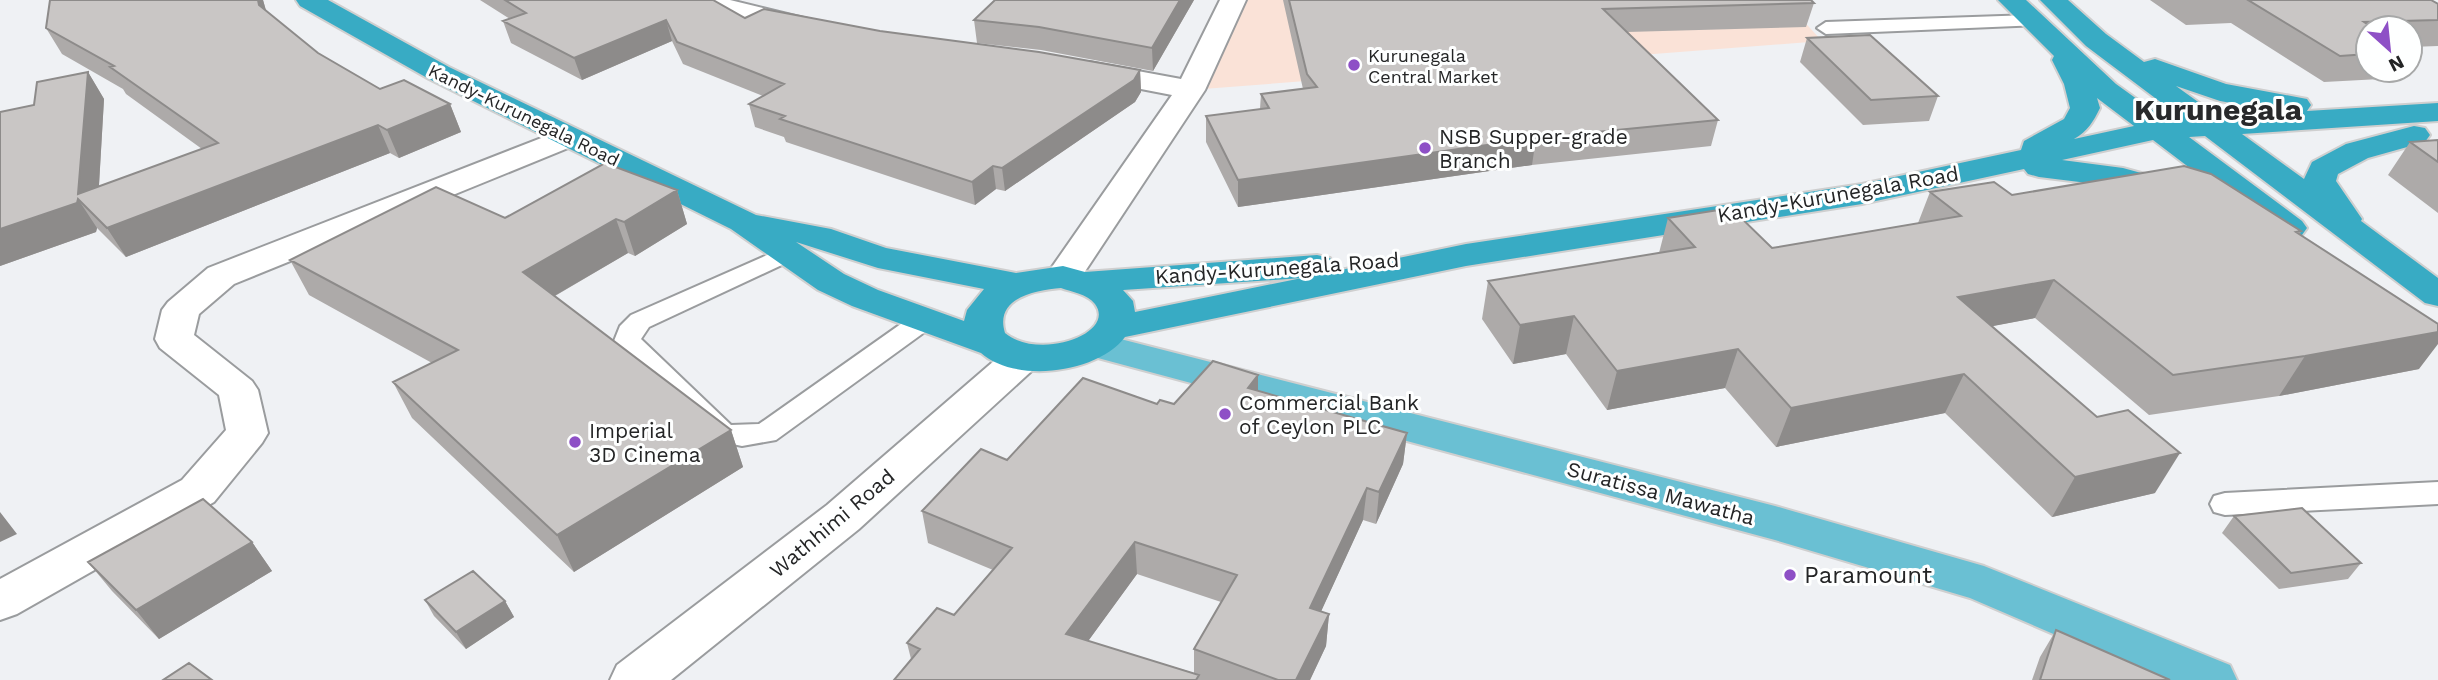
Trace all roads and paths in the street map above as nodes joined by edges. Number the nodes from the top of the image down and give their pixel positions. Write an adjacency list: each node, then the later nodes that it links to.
1 (309, 0): 18 (highway, Kandy-Kurunegala Road)
2 (682, 0): 8 (street)
3 (1233, 0): 12 (street)
4 (2011, 0): 6 (highway)
5 (2053, 0): 9 (highway)
6 (2031, 21): 7 (lane); 10 (highway)
7 (1826, 28)
8 (832, 32)
9 (2096, 40): 14 (highway); 15 (highway)
10 (2056, 44): 16 (highway); 21 (highway)
11 (1068, 67): 12 (street)
12 (1190, 90): 26 (street)
13 (2438, 112): 14 (highway)
14 (2373, 114): 15 (highway, Kandy-Kurunegala Road)
15 (2211, 126): 16 (highway, Kandy-Kurunegala Road); 19 (highway)
16 (2158, 130): 20 (highway); 21 (highway, Kandy-Kurunegala Road)
17 (2426, 134): 19 (highway, Kandy-Kurunegala Road); 23 (highway)
18 (567, 137): 22 (highway, Kandy-Kurunegala Road); 34 (street)
19 (2242, 149): 20 (highway, Kandy-Kurunegala Road); 23 (highway)
20 (2190, 155): 21 (highway, Kandy-Kurunegala Road); 21 (highway)
21 (2002, 164): 25 (highway, Kandy-Kurunegala Road)
22 (743, 222): 24 (highway, Kandy-Kurunegala Road); 27 (highway, Kandy-Kurunegala Road)
23 (2363, 238): 28 (highway)
24 (790, 252): 29 (highway, Kandy-Kurunegala Road); 29 (lane)
25 (1466, 255): 26 (highway, Kandy-Kurunegala Road); 30 (highway, Kandy-Kurunegala Road)
26 (1076, 279): 27 (highway); 30 (highway)
27 (1017, 284): 31 (highway)
28 (2438, 295)
29 (924, 320): 31 (highway, Kandy-Kurunegala Road)
30 (1105, 337): 31 (highway); 36 (main road, Suratissa Mawatha)
31 (1007, 351): 35 (street, Wathhimi Road)
32 (2438, 493): 33 (lane)
33 (2225, 504)
34 (0, 601)
35 (635, 680)
36 (2212, 680)

